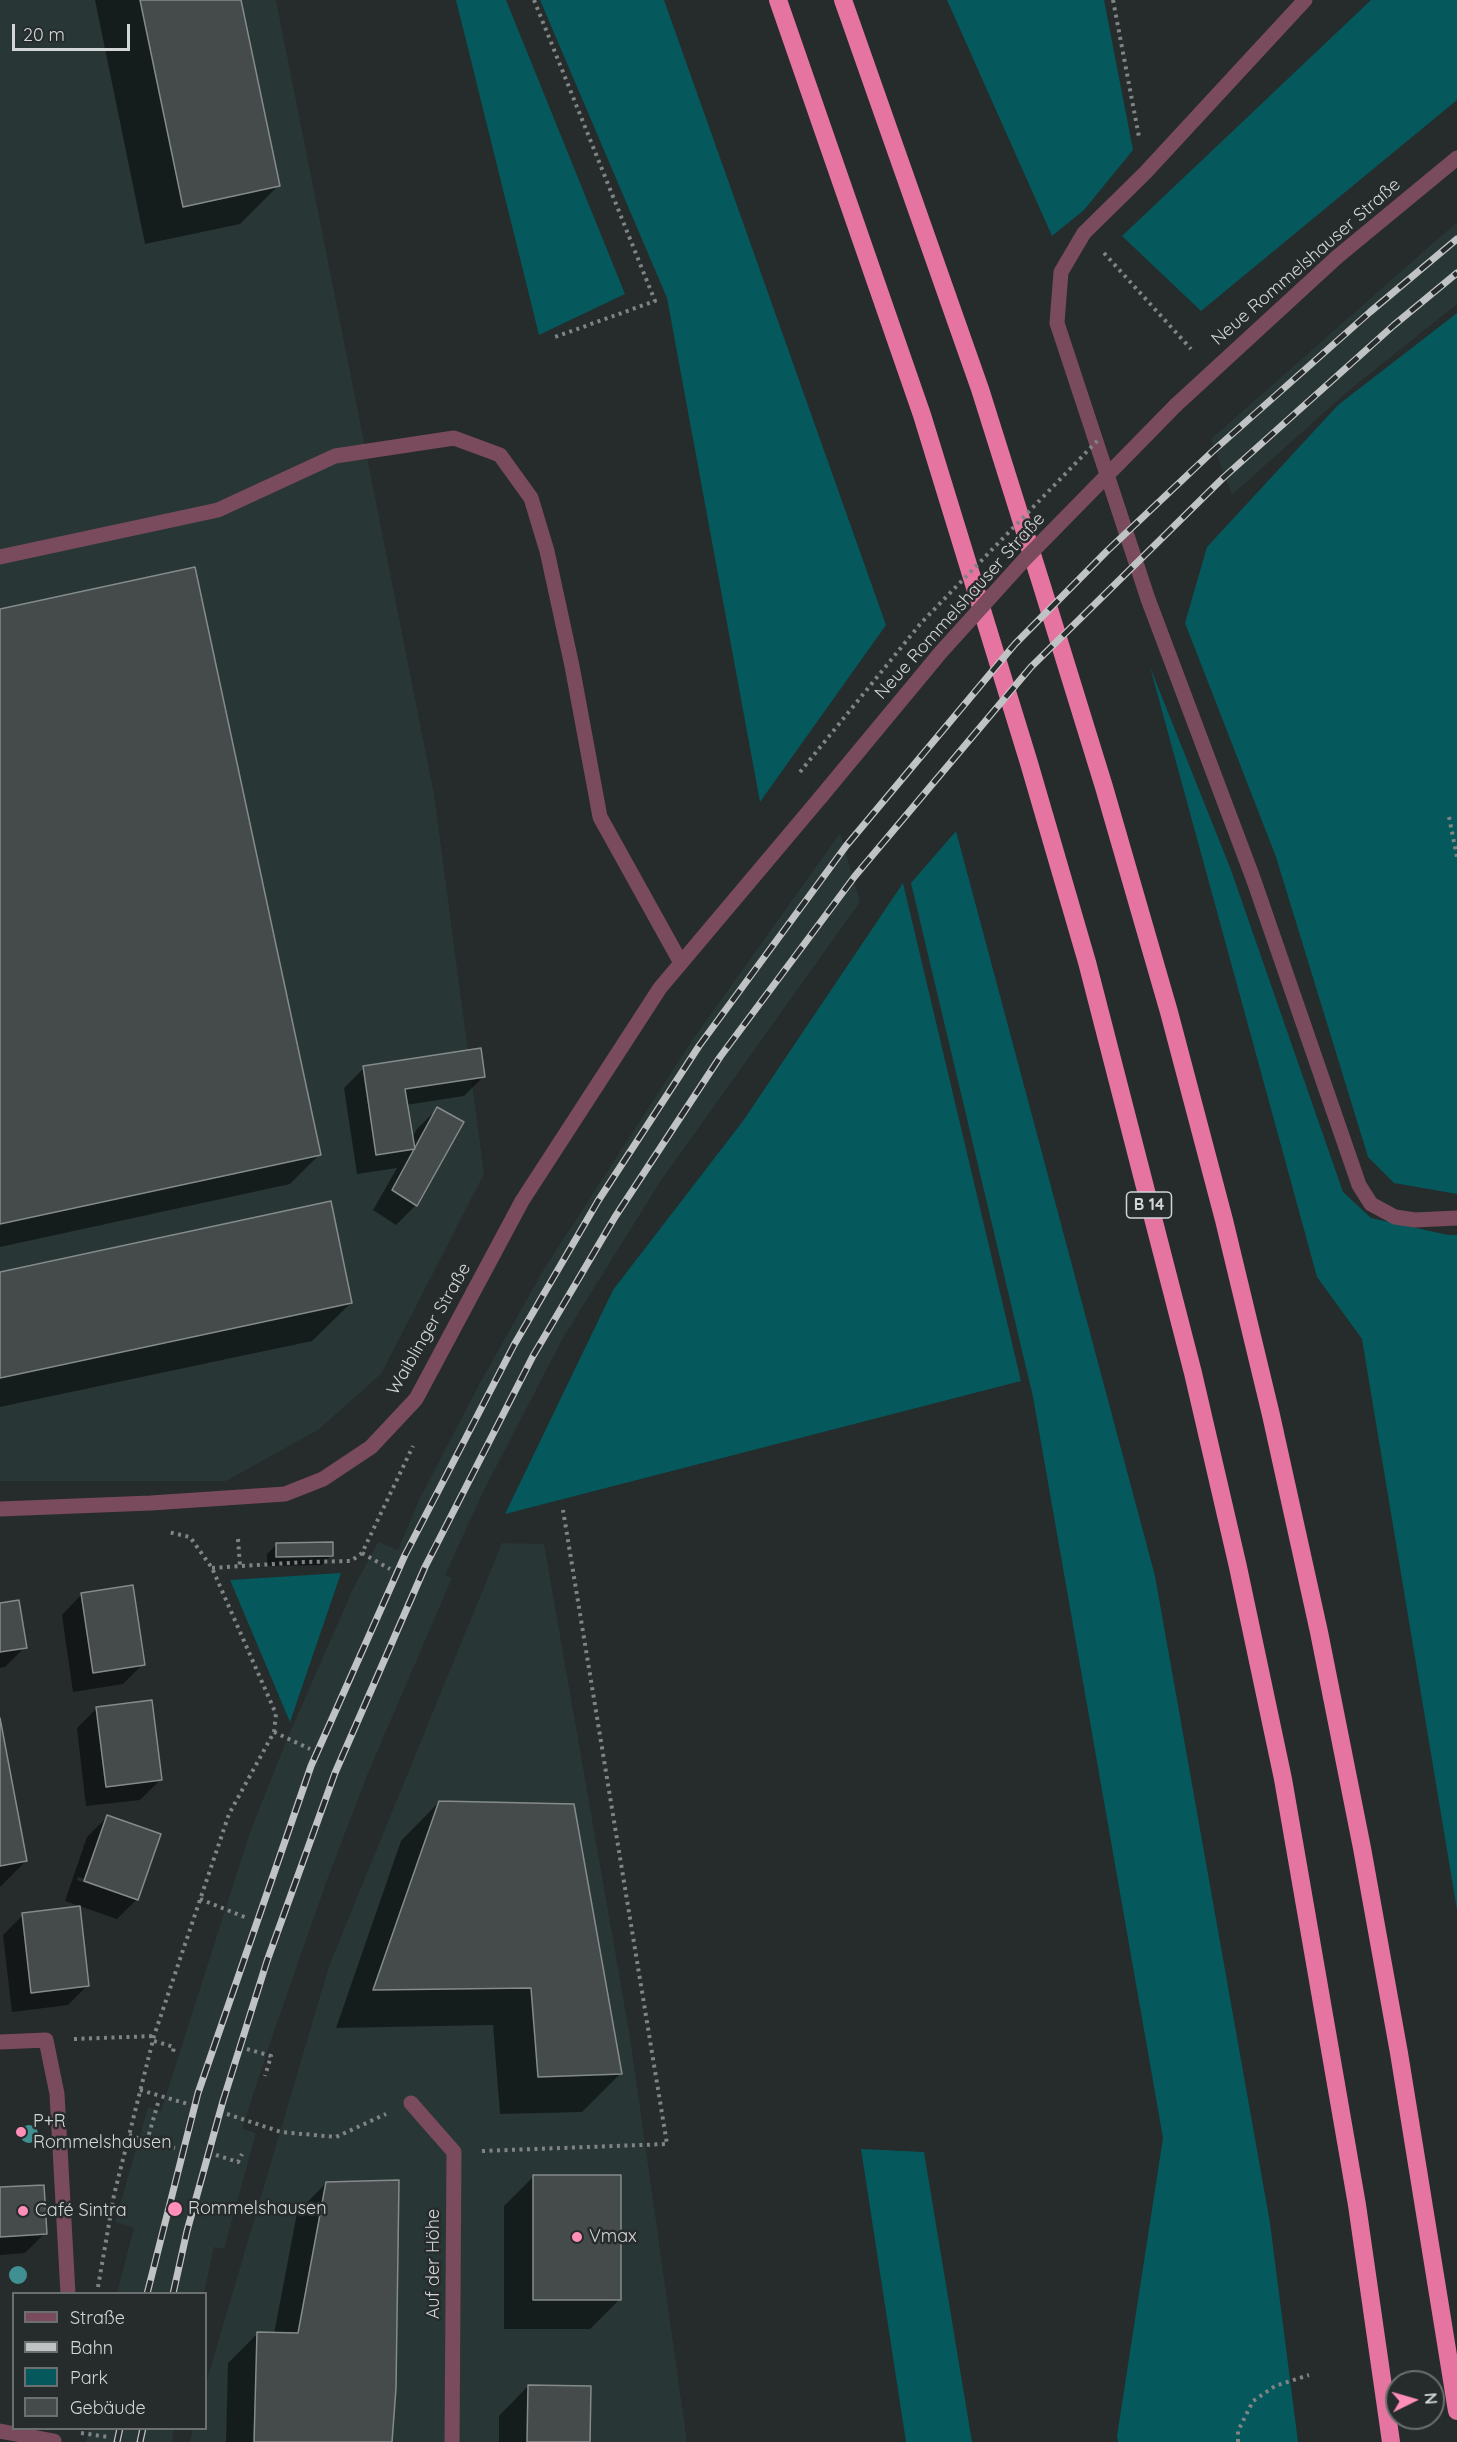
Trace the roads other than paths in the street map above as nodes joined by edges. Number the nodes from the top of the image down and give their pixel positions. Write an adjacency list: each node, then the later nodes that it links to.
1 (778, 0): 17 (highway, B 14)
2 (843, 0): 13 (highway)
3 (1305, 0): 8 (street)
4 (1457, 158): 6 (street, Neue Rommelshauser Straße, bridge)
5 (0, 557): 6 (street)
6 (681, 963): 7 (street, Neue Rommelshauser Straße)
7 (560, 1142): 9 (street, Waiblinger Straße)
8 (1457, 1218)
9 (0, 1509)
10 (0, 2042): 12 (street)
11 (411, 2103): 16 (street, Auf der Höhe)
12 (68, 2292)
13 (1457, 2411)
14 (0, 2431): 15 (street)
15 (54, 2442)
16 (452, 2442)
17 (1391, 2442)

